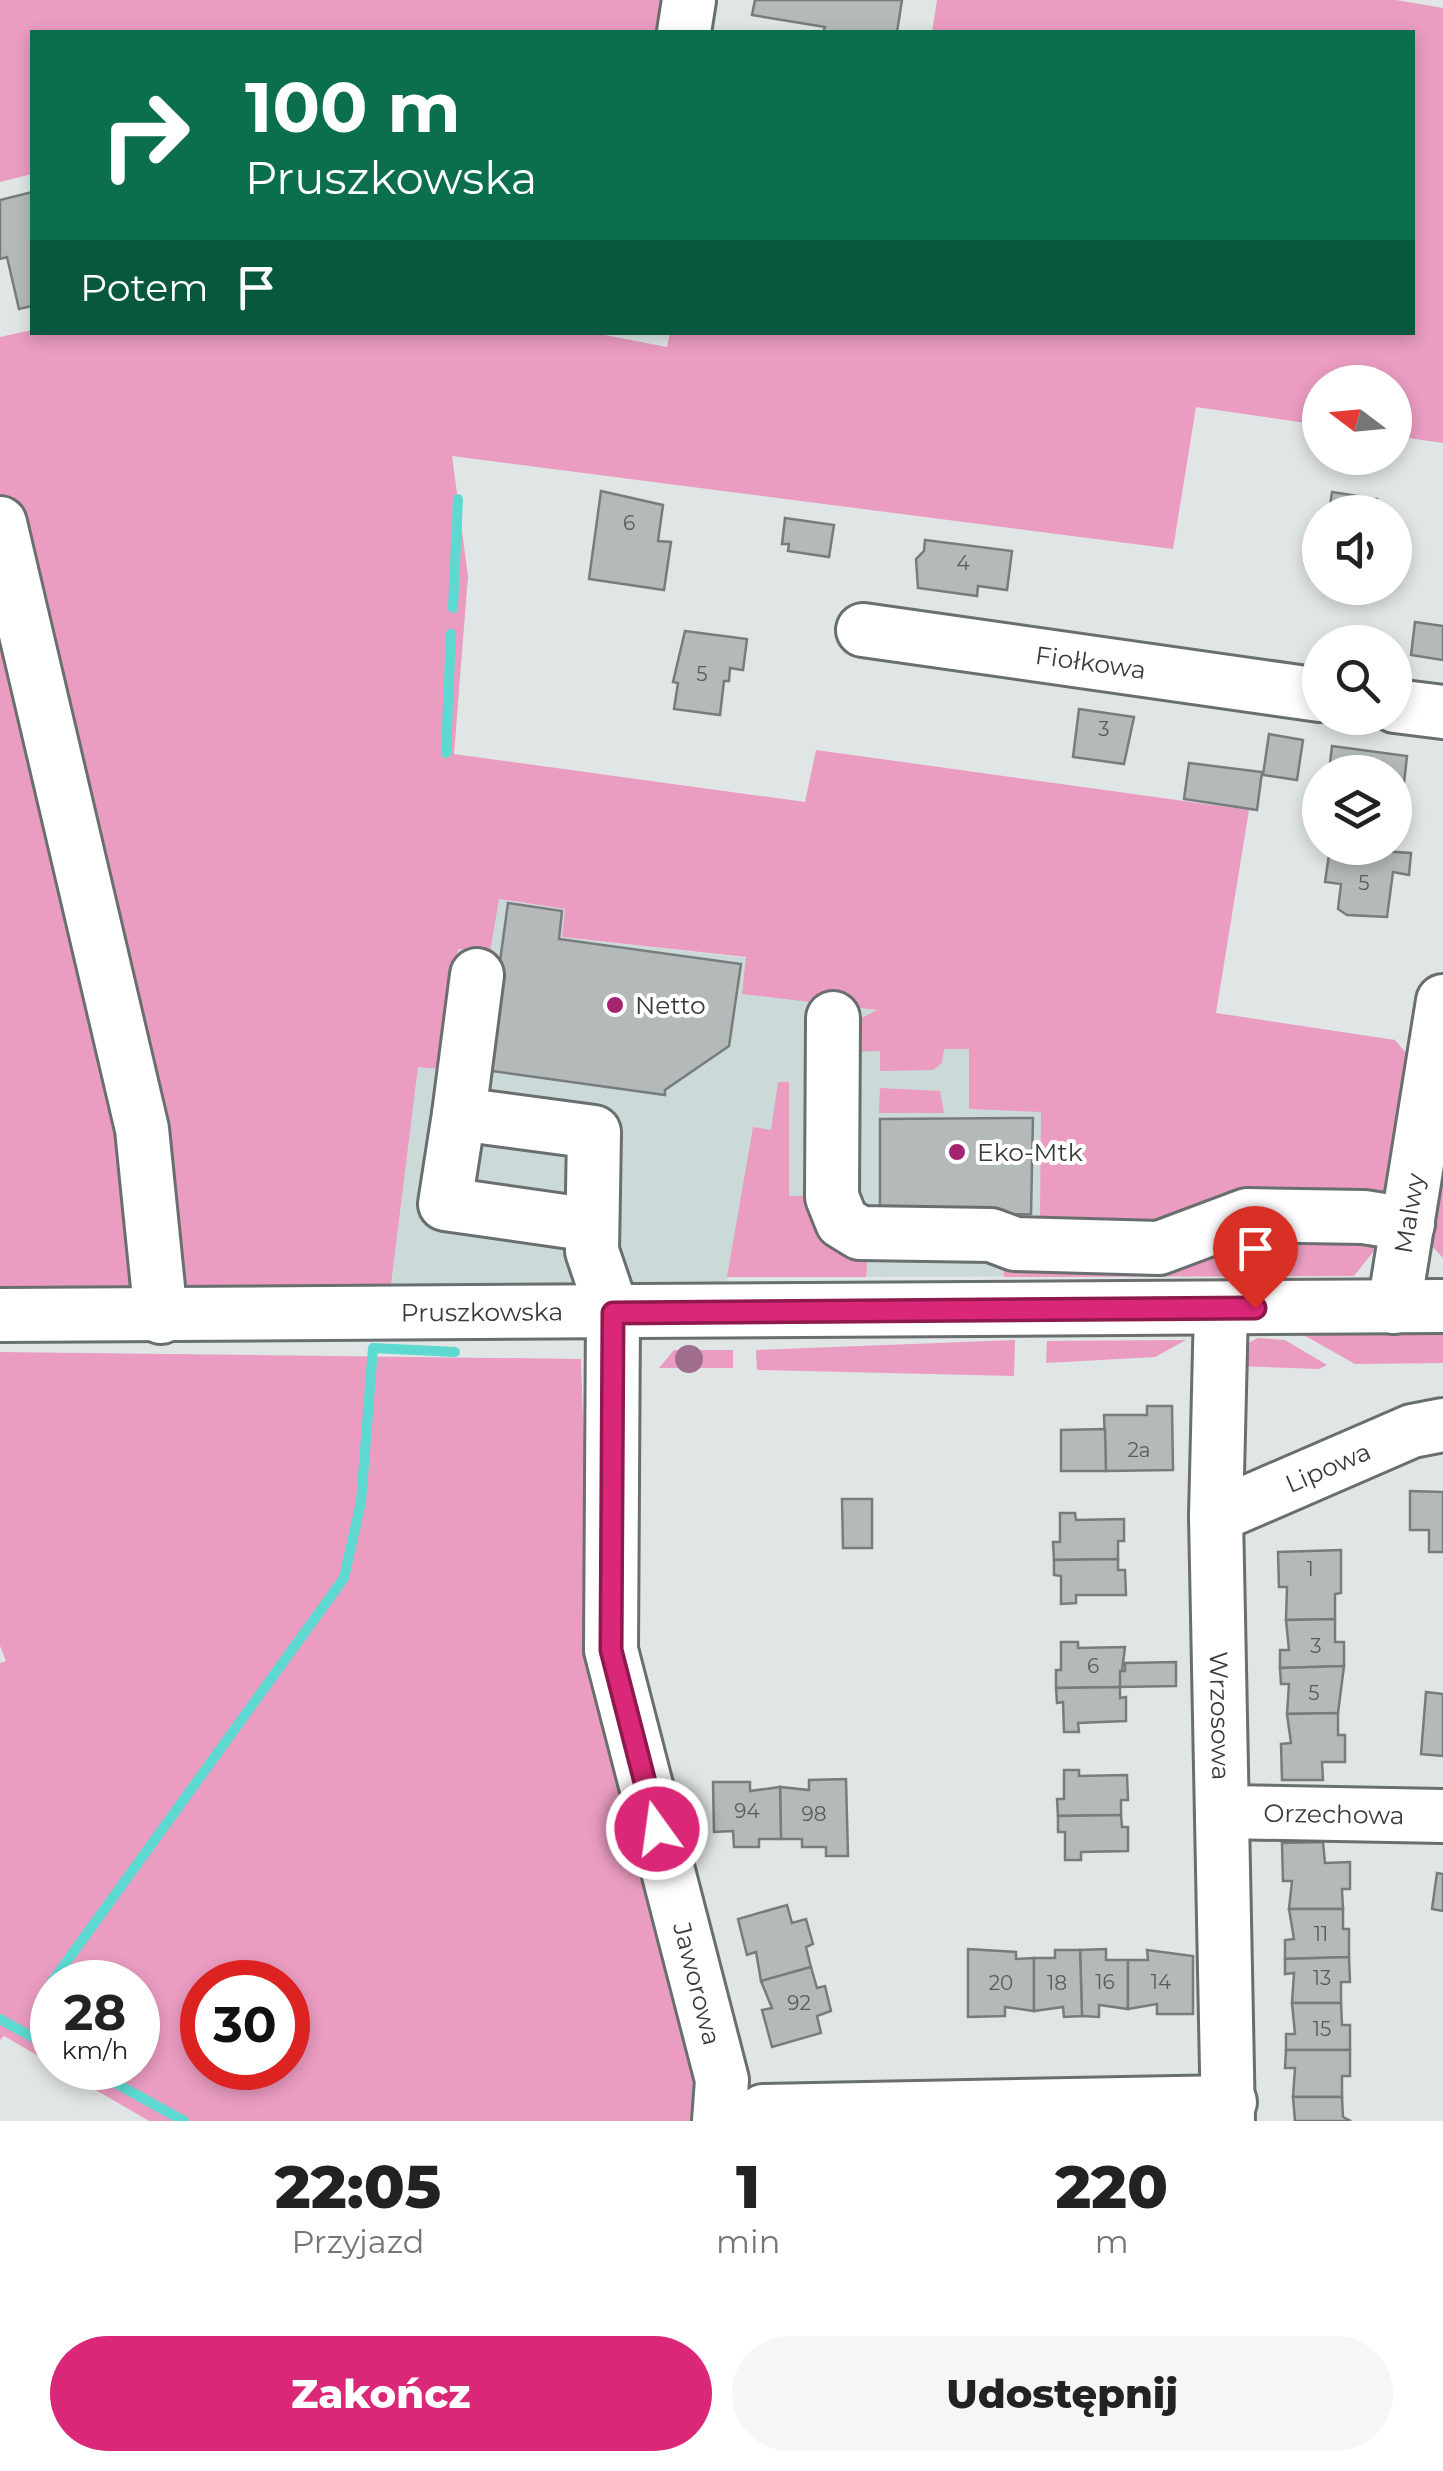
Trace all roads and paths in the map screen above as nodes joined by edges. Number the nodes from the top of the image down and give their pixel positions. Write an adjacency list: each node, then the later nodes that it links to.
1 (689, 0): 2 (street)
2 (684, 30)
3 (0, 524): 18 (street)
4 (862, 630): 5 (street, Fiołkowa)
5 (1302, 692)
6 (1412, 708): 7 (street)
7 (1443, 712)
8 (477, 976): 11 (street)
9 (1442, 1015): 13 (street, Malwy)
10 (833, 1018): 13 (street)
11 (459, 1114): 12 (street); 12 (street)
12 (592, 1224): 16 (street)
13 (1408, 1224): 14 (street, Malwy)
14 (1419, 1307): 15 (street, Pruszkowska)
15 (1220, 1308): 16 (street, Pruszkowska); 20 (street, Wrzosowa)
16 (613, 1313): 18 (street, Pruszkowska); 24 (street, Jaworowa)
17 (0, 1315): 18 (street, Pruszkowska)
18 (162, 1316)
19 (1443, 1426): 20 (street, Lipowa)
20 (1216, 1516): 21 (street, Wrzosowa)
21 (1224, 1812): 22 (street, Orzechowa); 23 (street, Wrzosowa)
22 (1443, 1816)
23 (1229, 2112): 24 (street, Jaworowa)
24 (741, 2116)

